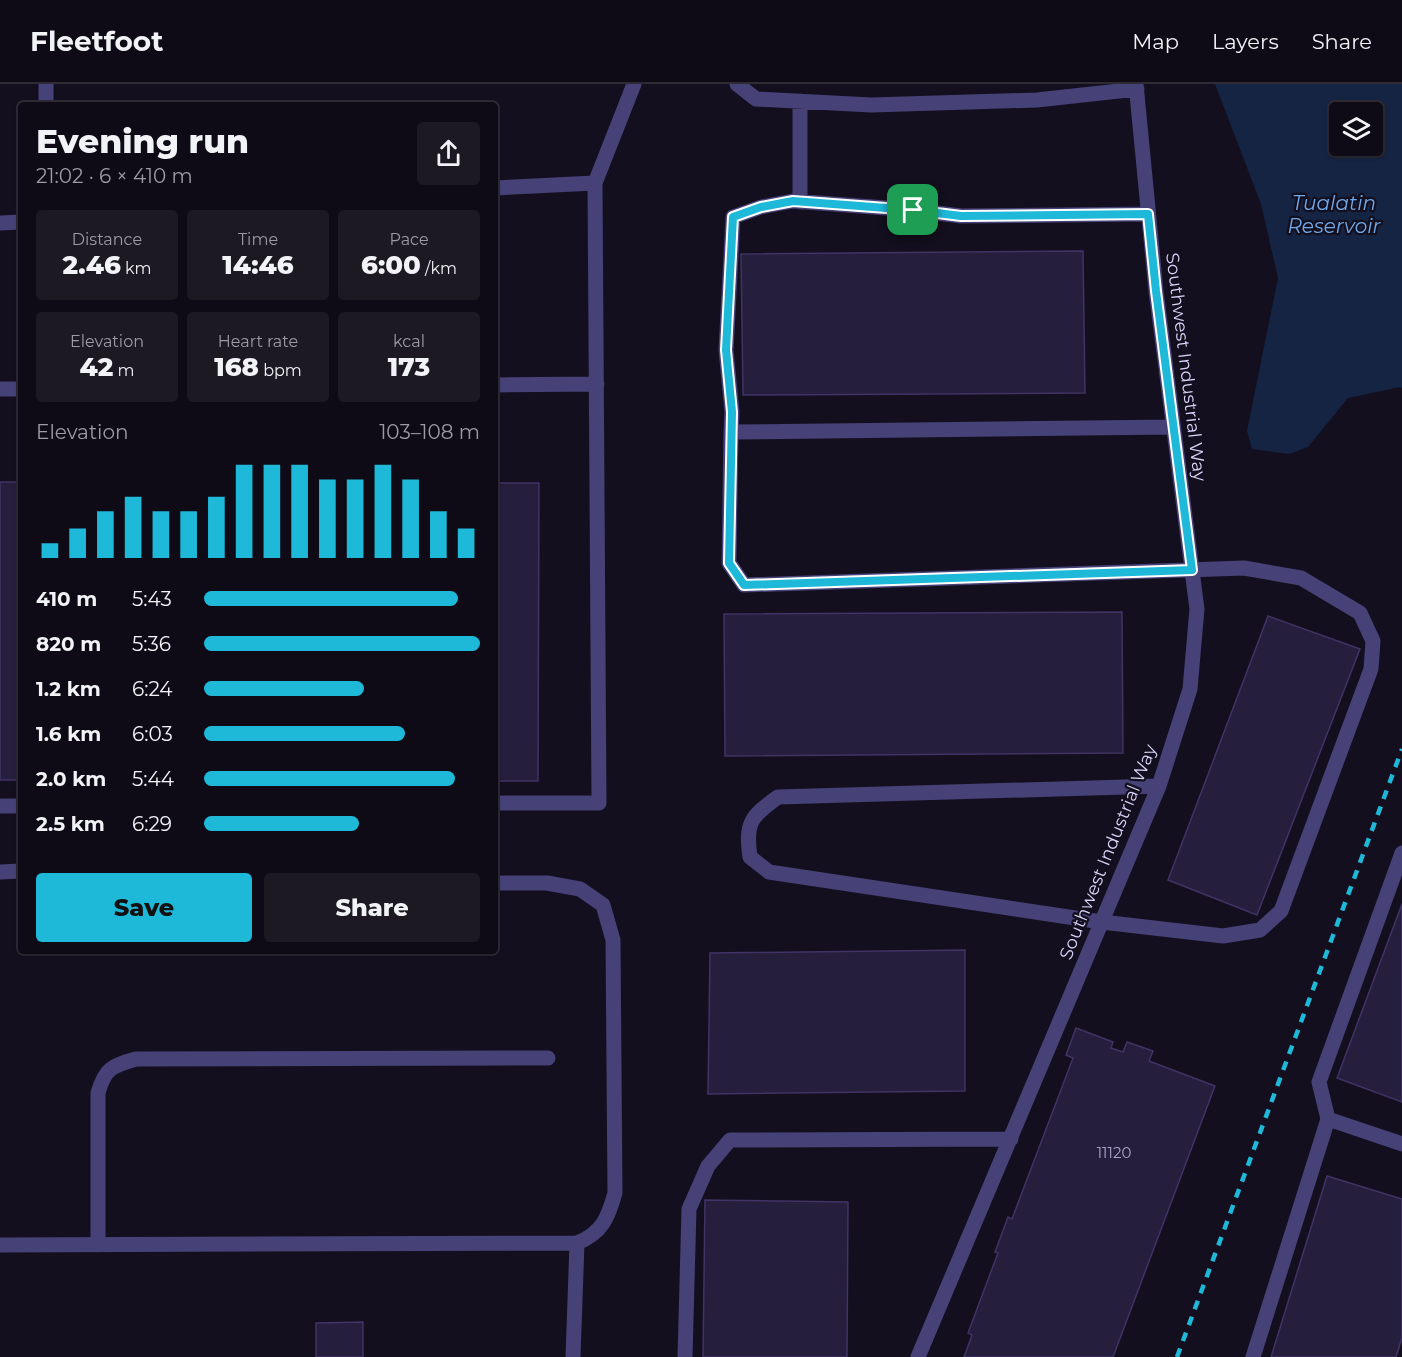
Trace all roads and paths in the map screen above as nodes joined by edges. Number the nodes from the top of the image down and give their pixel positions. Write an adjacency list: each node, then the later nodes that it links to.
1 (46, 84): 6 (street)
2 (634, 84): 7 (street)
3 (737, 84): 5 (street)
4 (1137, 86): 5 (street); 10 (street, Southwest Industrial Way)
5 (800, 101): 9 (street)
6 (46, 102)
7 (595, 183): 8 (street); 13 (street)
8 (498, 188)
9 (800, 202): 10 (street); 18 (street)
10 (1148, 214): 17 (street, Southwest Industrial Way)
11 (18, 222): 12 (street)
12 (0, 223)
13 (597, 384): 14 (street); 21 (street)
14 (498, 385)
15 (0, 389): 16 (street)
16 (18, 389)
17 (1173, 427): 18 (street); 19 (street, Southwest Industrial Way)
18 (731, 432): 19 (street)
19 (1192, 570): 20 (street, Southwest Industrial Way); 28 (street)
20 (1159, 786): 28 (street, Southwest Industrial Way); 28 (street)
21 (498, 803)
22 (0, 806): 23 (street)
23 (18, 806)
24 (1402, 853): 30 (street)
25 (18, 871): 26 (street)
26 (0, 872)
27 (498, 883): 33 (street)
28 (1102, 922): 31 (street, Southwest Industrial Way)
29 (548, 1058): 35 (street)
30 (1328, 1119): 32 (street); 39 (street)
31 (1011, 1140): 37 (street); 38 (street, Southwest Industrial Way)
32 (1402, 1144)
33 (577, 1243): 35 (street); 36 (street)
34 (0, 1245): 35 (street)
35 (98, 1245)
36 (573, 1357)
37 (685, 1357)
38 (918, 1357)
39 (1253, 1357)

